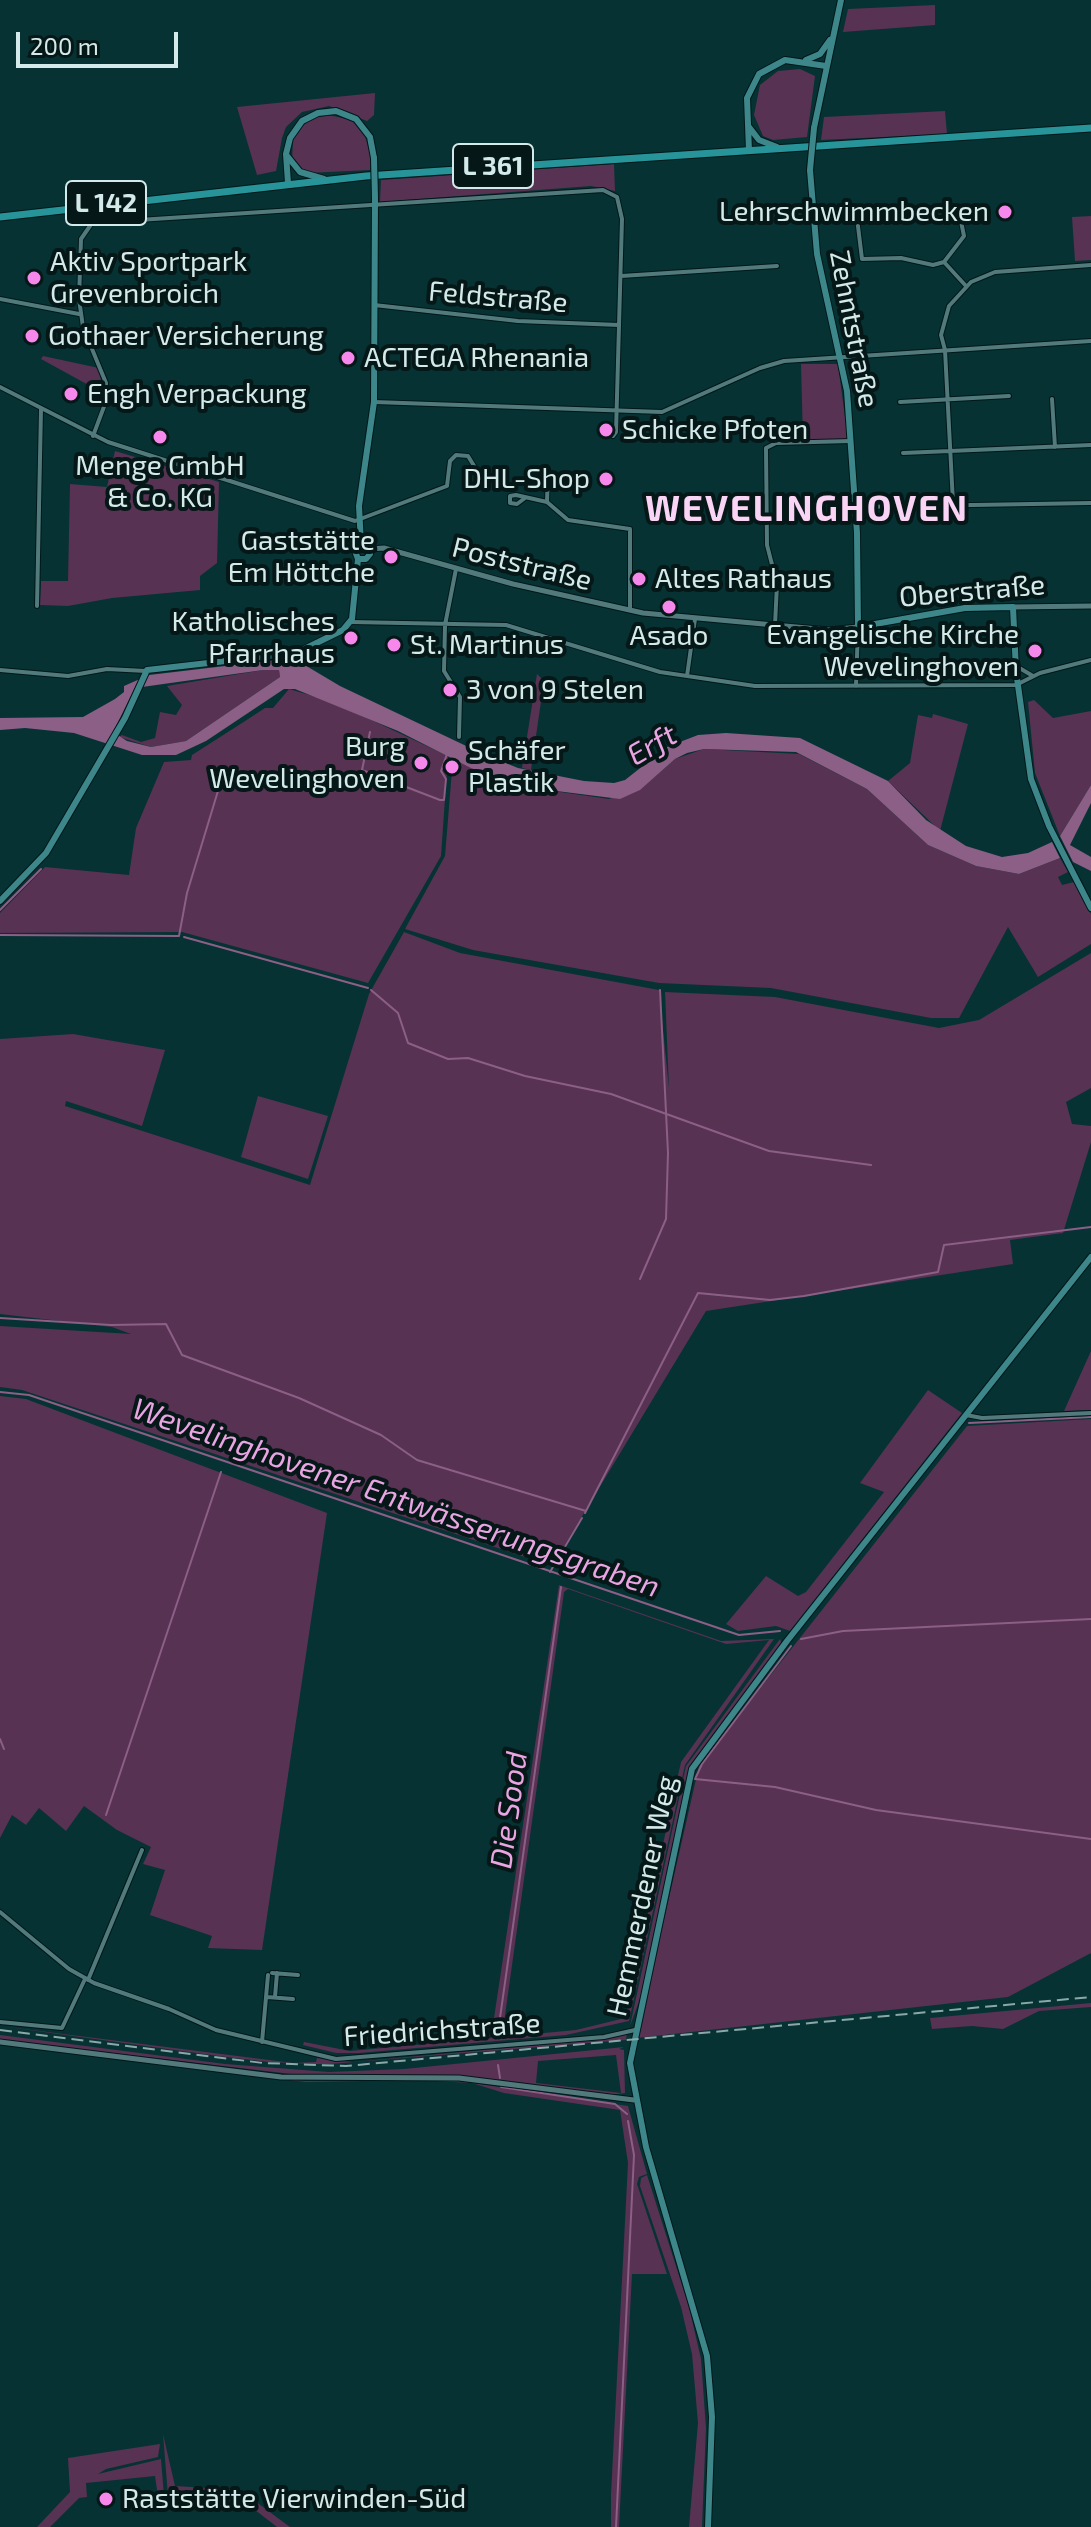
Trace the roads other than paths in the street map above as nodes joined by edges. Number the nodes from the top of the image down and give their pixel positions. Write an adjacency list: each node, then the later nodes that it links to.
1 (841, 0): 2 (main road, Zehntstraße)
2 (834, 33): 3 (main road); 4 (main road, Zehntstraße)
3 (799, 60): 4 (main road); 5 (main road)
4 (826, 66): 27 (main road, Zehntstraße, bridge)
5 (747, 123): 7 (main road); 8 (main road)
6 (1091, 128): 7 (main road, L 361)
7 (785, 149): 8 (main road, L 361)
8 (749, 151): 10 (main road, L 361)
9 (286, 154): 10 (main road); 11 (main road); 12 (main road, bridge)
10 (326, 179): 11 (main road, L 361)
11 (288, 183): 13 (main road, L 142)
12 (375, 202): 17 (street); 21 (main road); 22 (street)
13 (0, 217)
14 (944, 262): 14 (street); 19 (street)
15 (1091, 265): 19 (street)
16 (777, 266): 17 (street)
17 (621, 276): 23 (street)
18 (846, 277): 26 (street)
19 (966, 286): 25 (street)
20 (0, 299): 22 (street)
21 (374, 305): 23 (street, Feldstraße); 32 (main road)
22 (79, 314): 36 (street)
23 (619, 325): 35 (street)
24 (1091, 341): 25 (street)
25 (945, 350): 26 (street); 31 (street)
26 (863, 357): 27 (street)
27 (842, 358): 35 (street); 38 (main road, Zehntstraße)
28 (0, 387): 34 (street)
29 (1009, 396): 31 (street)
30 (1052, 399): 40 (street)
31 (948, 400): 33 (street); 41 (street)
32 (374, 402): 35 (street); 50 (main road)
33 (900, 402)
34 (41, 409): 36 (street); 55 (street)
35 (616, 411): 37 (street)
36 (93, 436): 50 (street)
37 (613, 436)
38 (851, 441): 49 (main road, Zehntstraße); 62 (street)
39 (1091, 445): 40 (street)
40 (1055, 447): 41 (street)
41 (951, 451): 42 (street); 47 (street)
42 (903, 453)
43 (548, 469): 46 (street)
44 (479, 474): 50 (street)
45 (525, 498): 46 (street)
46 (547, 502): 58 (street)
47 (953, 503): 48 (street); 49 (street)
48 (1091, 503)
49 (855, 507): 63 (main road, Zehntstraße)
50 (359, 521): 51 (main road)
51 (361, 544): 52 (main road); 53 (main road)
52 (369, 549): 53 (main road); 54 (street, Poststraße)
53 (358, 559): 60 (main road)
54 (456, 569): 58 (street, Poststraße); 61 (street)
55 (37, 606)
56 (1091, 606): 57 (street, Oberstraße)
57 (1013, 607): 63 (main road, Oberstraße); 65 (main road)
58 (630, 610): 59 (street, Poststraße)
59 (695, 619): 62 (street, Poststraße); 69 (street)
60 (351, 622): 61 (street); 67 (main road)
61 (445, 625): 69 (street); 72 (street)
62 (775, 626): 63 (street, Poststraße)
63 (858, 627): 71 (street, Zehntstraße)
64 (1091, 660): 68 (street)
65 (1016, 666): 68 (street); 70 (main road)
66 (0, 670): 67 (street)
67 (145, 674): 73 (main road)
68 (1033, 676): 70 (street)
69 (686, 677): 71 (street)
70 (1020, 684): 71 (street); 74 (main road)
71 (856, 686)
72 (459, 737)
73 (0, 901)
74 (1091, 908)
75 (1091, 1257): 77 (main road, Hemmerdener Weg)
76 (1091, 1413): 77 (street)
77 (966, 1415): 87 (main road, Hemmerdener Weg)
78 (142, 1850): 82 (street)
79 (0, 1912): 82 (street, Friedrichstraße)
80 (272, 1974): 81 (street); 83 (street); 84 (street)
81 (298, 1975)
82 (86, 1980): 86 (street); 89 (street, Friedrichstraße)
83 (267, 1997): 84 (street); 89 (street)
84 (275, 1997): 85 (street)
85 (293, 1999)
86 (0, 2022)
87 (635, 2030): 89 (street, Friedrichstraße); 90 (main road, Hemmerdener Weg)
88 (0, 2042): 90 (street)
89 (262, 2042)
90 (634, 2100): 91 (main road, Hemmerdener Weg)
91 (708, 2527)

